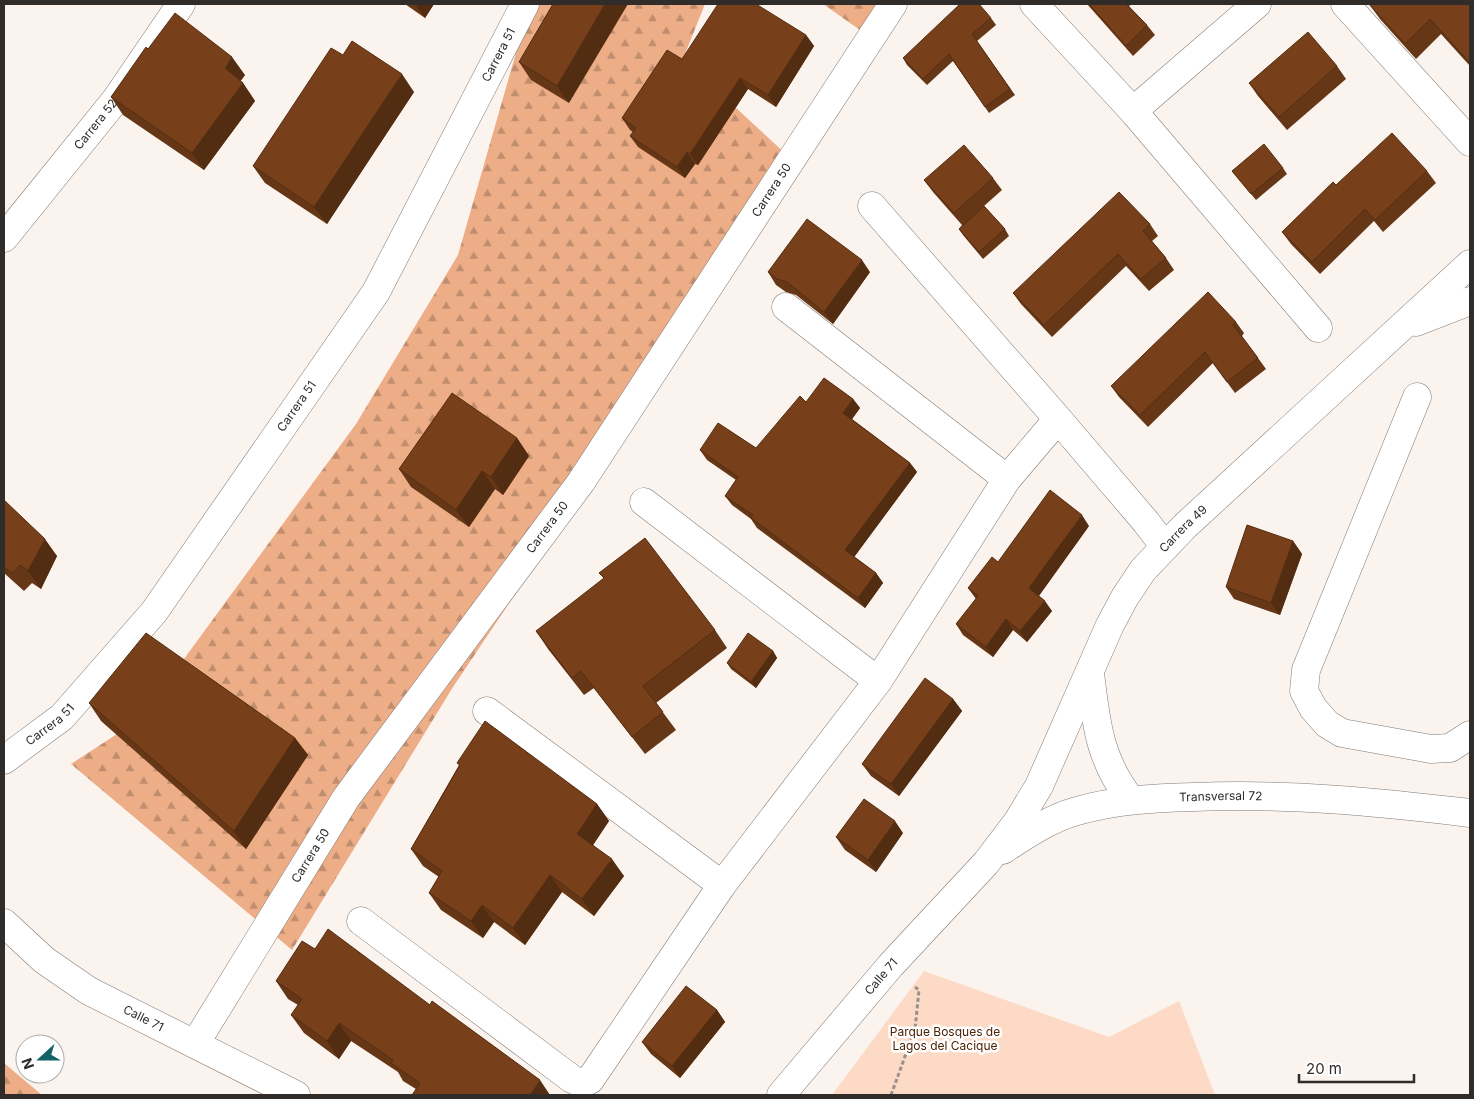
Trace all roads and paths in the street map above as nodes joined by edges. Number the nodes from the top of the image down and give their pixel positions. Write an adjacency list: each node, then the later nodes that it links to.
1 (181, 4): 10 (street, Carrera 52)
2 (524, 4): 25 (street, Carrera 51)
3 (893, 4): 33 (street, Carrera 50)
4 (1034, 4): 7 (street)
5 (1257, 4): 7 (street)
6 (1345, 4): 8 (street)
7 (1133, 111): 14 (street)
8 (1470, 142)
9 (872, 206): 17 (street)
10 (4, 238)
11 (1470, 264): 15 (street, Carrera 49)
12 (1470, 301): 15 (street)
13 (786, 307): 18 (street)
14 (1318, 328)
15 (1400, 328): 20 (street, Carrera 49)
16 (1417, 397): 24 (street)
17 (1058, 418): 18 (street); 20 (street)
18 (1007, 479): 22 (street)
19 (644, 502): 22 (street)
20 (1165, 547): 21 (street, Carrera 49)
21 (1090, 672): 26 (street); 28 (street, Carrera 49)
22 (878, 681): 29 (street)
23 (488, 711): 29 (street)
24 (1470, 735)
25 (4, 760)
26 (1131, 800): 27 (street, Transversal 72); 28 (street, Transversal 72)
27 (1470, 813)
28 (986, 863): 32 (street, Calle 71)
29 (722, 885): 30 (street)
30 (361, 921)
31 (4, 923): 33 (street, Calle 71)
32 (891, 965): 35 (street, Calle 71); 36 (path)
33 (194, 1044): 34 (street, Calle 71)
34 (296, 1095)
35 (781, 1095)
36 (891, 1095)

